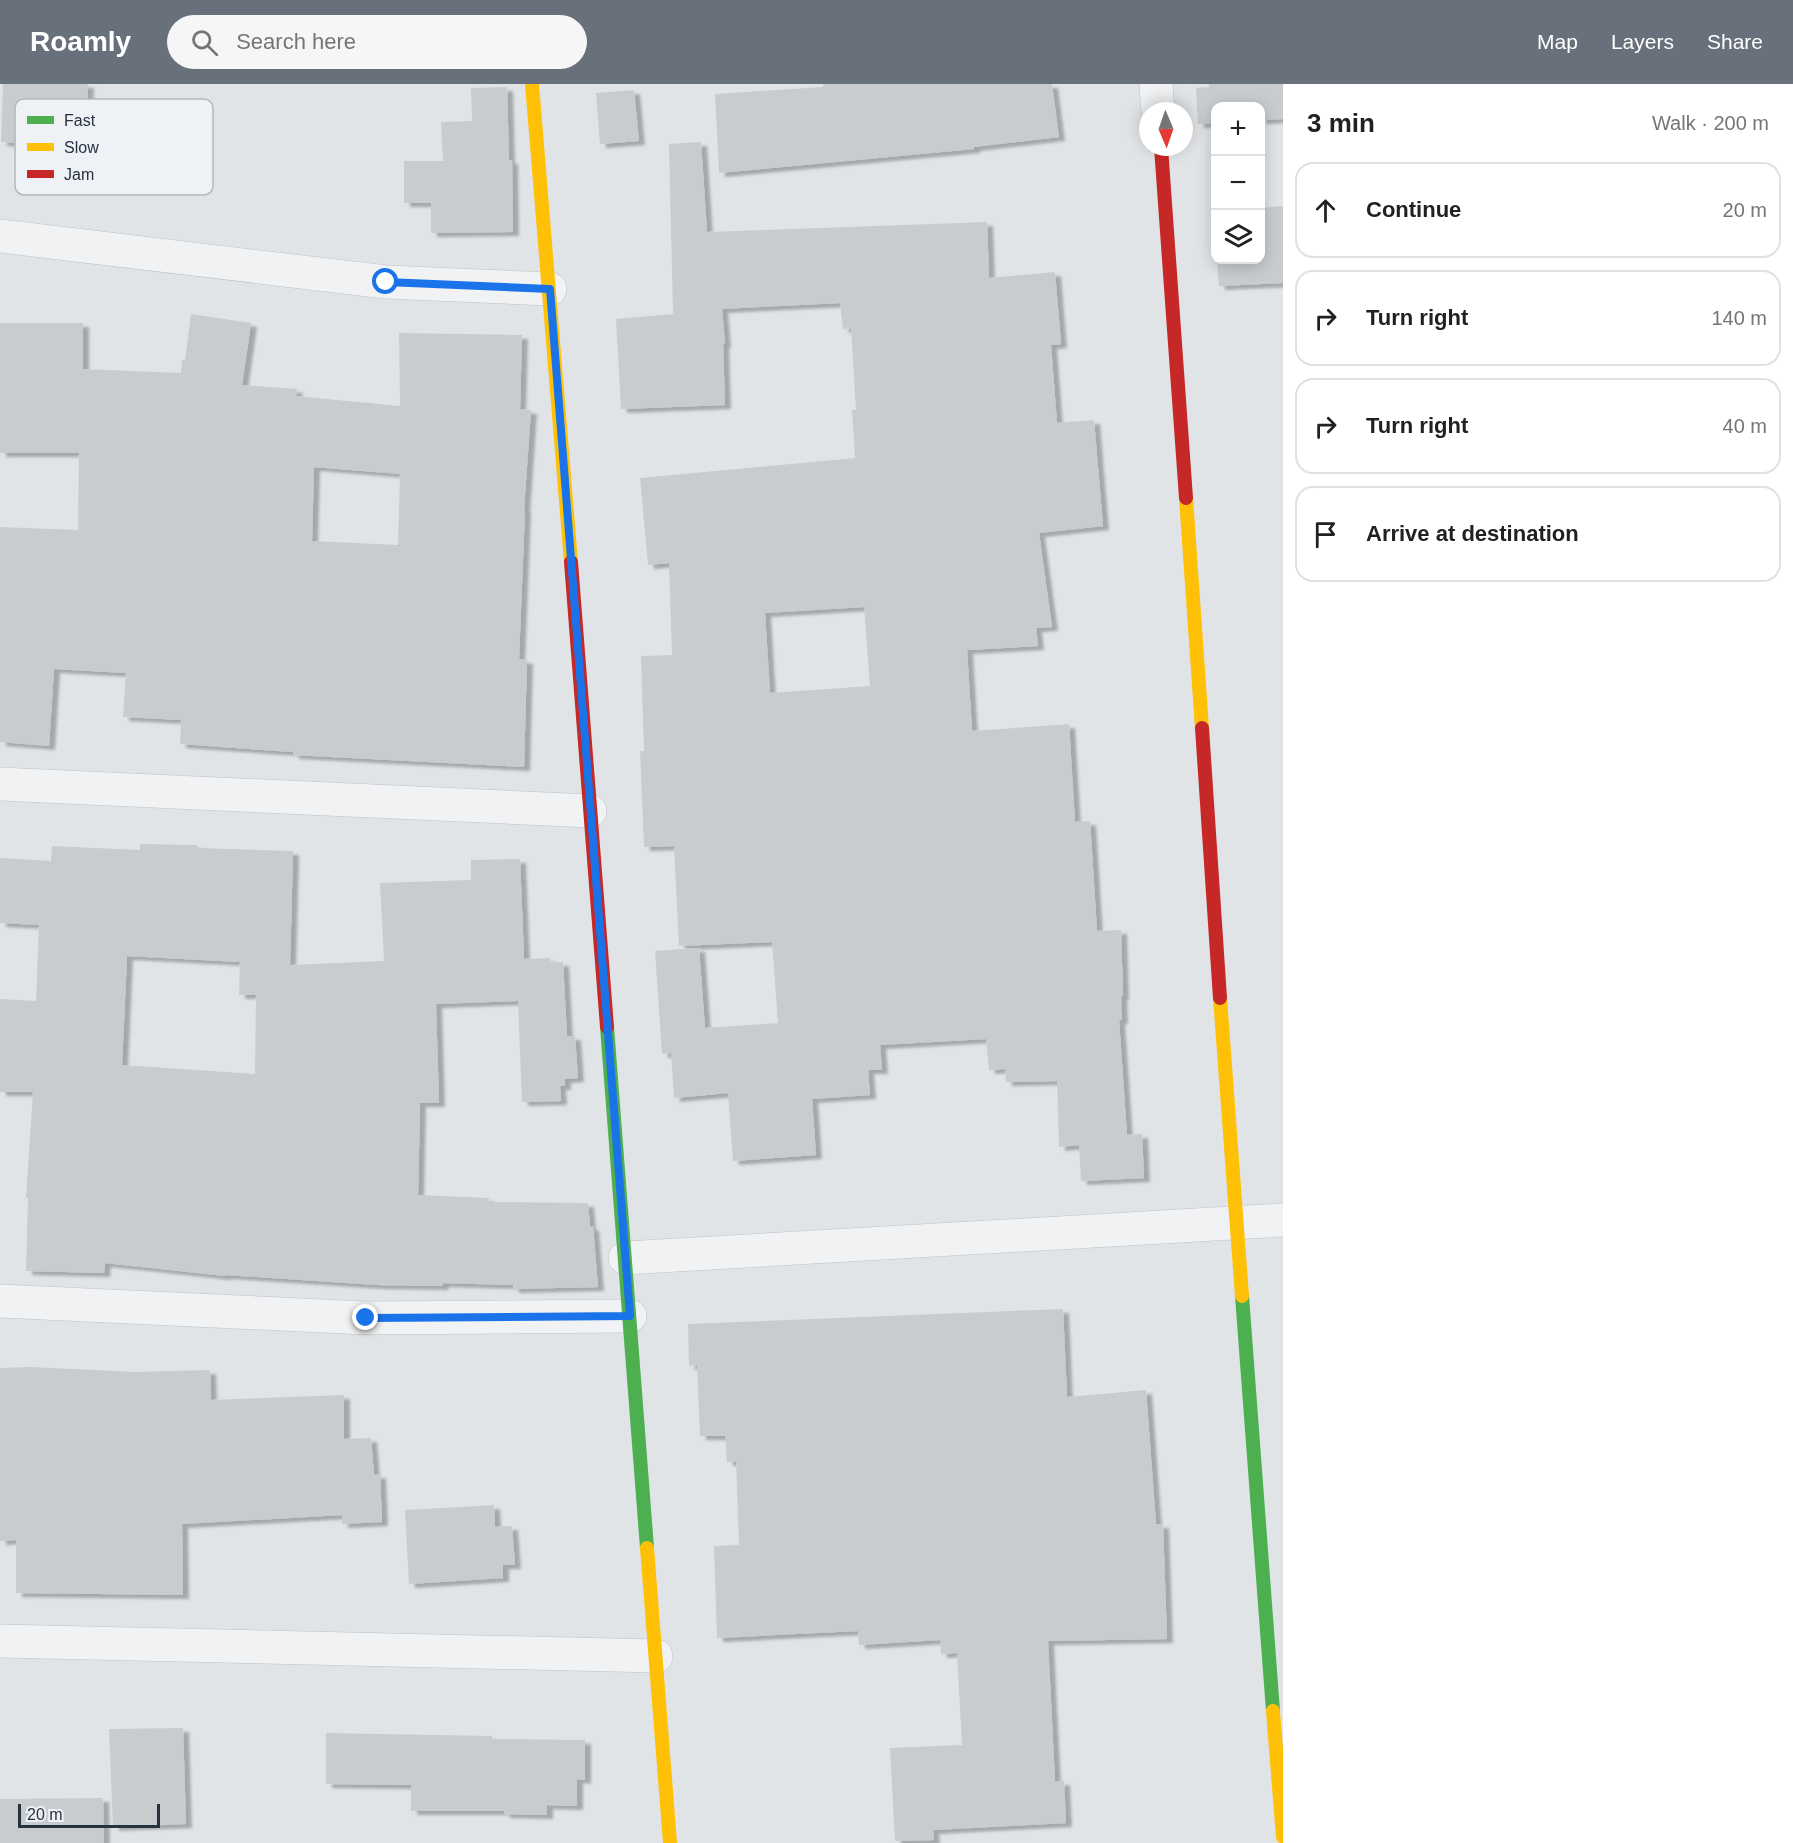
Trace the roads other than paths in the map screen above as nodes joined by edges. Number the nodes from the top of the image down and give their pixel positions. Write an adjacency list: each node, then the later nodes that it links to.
1 (532, 84): 6 (street)
2 (1156, 84): 3 (street)
3 (1157, 102)
4 (1162, 156): 10 (street)
5 (0, 236): 6 (street)
6 (550, 289): 8 (street)
7 (0, 784): 8 (street)
8 (590, 811): 11 (street)
9 (1283, 1220): 10 (street)
10 (1236, 1222): 11 (street); 16 (street)
11 (625, 1258): 13 (street)
12 (0, 1301): 13 (street)
13 (630, 1316): 15 (street)
14 (0, 1641): 15 (street)
15 (656, 1656): 17 (street)
16 (1283, 1837)
17 (670, 1843)

